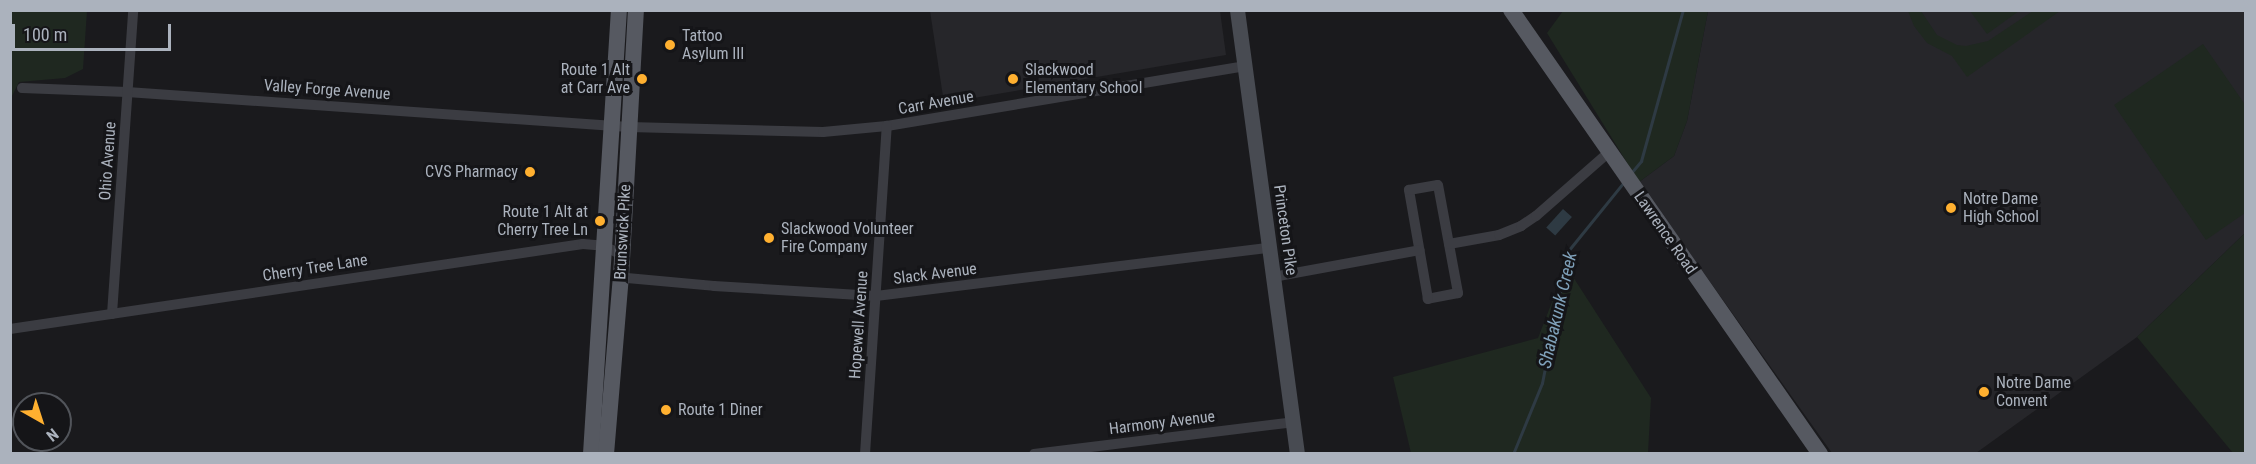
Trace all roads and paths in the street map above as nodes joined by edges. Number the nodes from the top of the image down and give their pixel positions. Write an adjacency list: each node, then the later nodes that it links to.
1 (133, 10): 8 (street, Ohio Avenue)
2 (619, 10): 9 (main road, Brunswick Pike)
3 (636, 10): 11 (main road, Brunswick Pike)
4 (1237, 10): 6 (main road, Princeton Pike)
5 (1511, 10): 12 (main road, Lawrence Road)
6 (1244, 66): 10 (street, Carr Avenue); 15 (main road, Princeton Pike)
7 (22, 88): 8 (street, Valley Forge Avenue)
8 (127, 92): 9 (street, Valley Forge Avenue); 22 (street, Ohio Avenue)
9 (612, 124): 11 (street, Valley Forge Avenue); 14 (main road, Brunswick Pike)
10 (887, 126): 11 (street, Carr Avenue); 21 (street, Hopewell Avenue)
11 (629, 127): 17 (main road, Brunswick Pike)
12 (1608, 153): 13 (street); 29 (main road, Lawrence Road)
13 (1449, 244): 16 (street); 16 (street)
14 (604, 246): 17 (street, Cherry Tree Lane); 18 (main road, Brunswick Pike); 22 (street, Cherry Tree Lane)
15 (1269, 248): 20 (main road, Princeton Pike); 21 (street, Slack Avenue)
16 (1419, 250): 20 (street)
17 (622, 255): 19 (main road, Brunswick Pike)
18 (604, 276): 19 (street, Slack Avenue); 25 (main road, Brunswick Pike)
19 (621, 277): 21 (street, Slack Avenue); 25 (main road, Brunswick Pike)
20 (1273, 277): 24 (main road, Princeton Pike)
21 (876, 296): 26 (street, Hopewell Avenue)
22 (112, 314): 23 (street, Cherry Tree Lane)
23 (10, 329)
24 (1293, 422): 27 (street, Harmony Avenue); 28 (main road, Princeton Pike)
25 (599, 453)
26 (865, 453)
27 (1034, 453)
28 (1297, 453)
29 (1820, 453)

